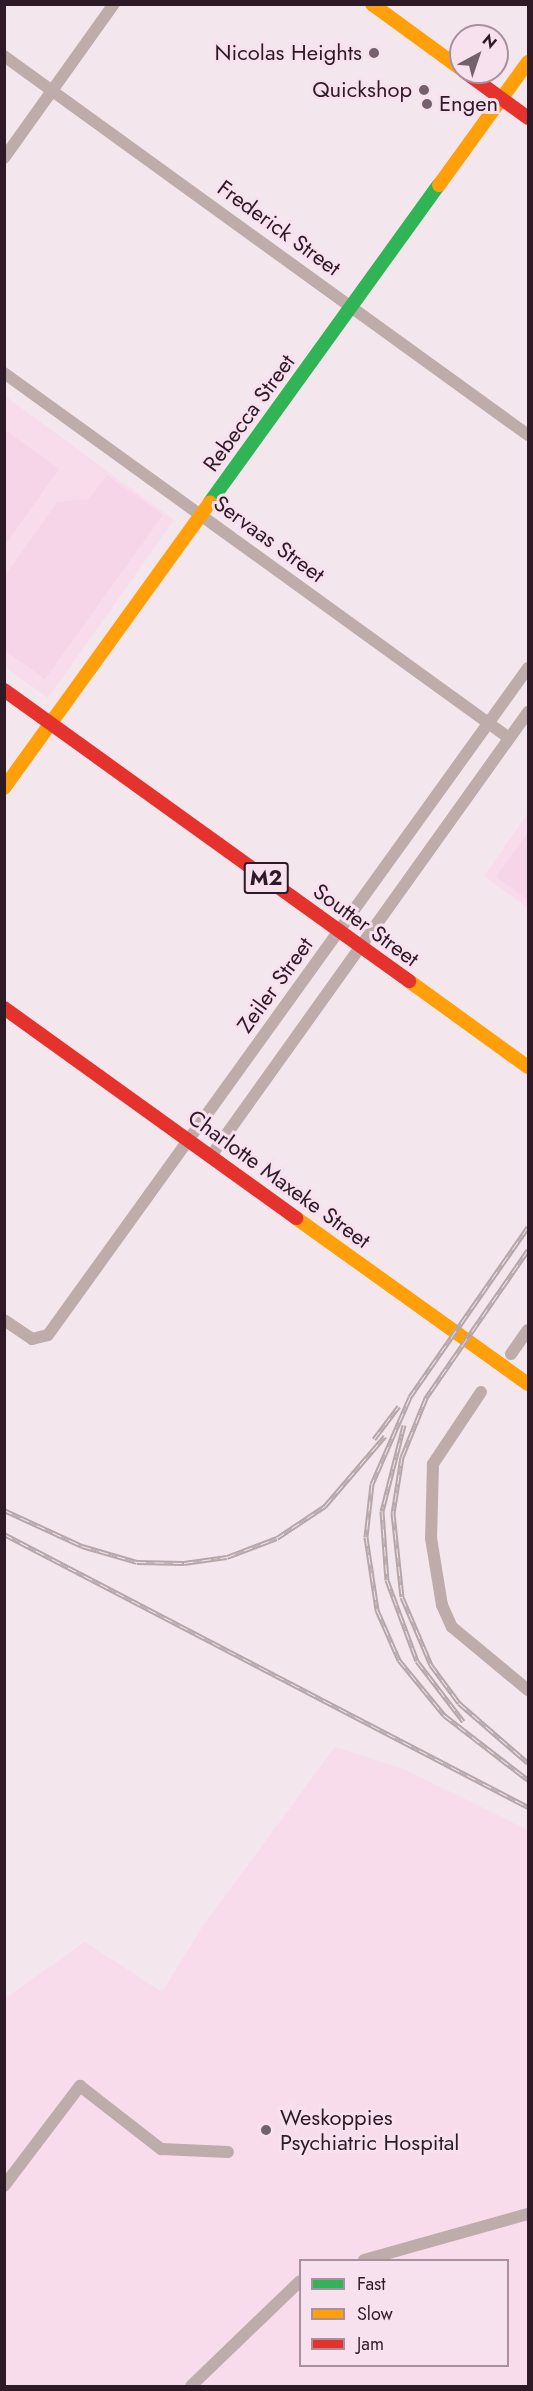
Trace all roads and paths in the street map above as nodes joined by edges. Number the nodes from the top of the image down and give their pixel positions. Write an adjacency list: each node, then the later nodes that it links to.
1 (114, 4): 7 (street)
2 (372, 4): 4 (main road)
3 (4, 56): 7 (street, Frederick Street)
4 (449, 60)
5 (528, 62): 8 (main road, Rebecca Street)
6 (481, 84): 8 (main road)
7 (52, 90): 10 (street); 11 (street, Frederick Street)
8 (502, 99): 9 (main road); 11 (main road, Rebecca Street)
9 (528, 118)
10 (4, 158)
11 (352, 306): 13 (street, Frederick Street); 14 (main road, Rebecca Street)
12 (4, 373): 14 (street, Servaas Street)
13 (528, 435)
14 (202, 515): 18 (main road, Rebecca Street); 19 (street, Servaas Street)
15 (528, 668): 19 (street, Zeiler Street)
16 (4, 690): 18 (main road, Soutter Street / M2)
17 (528, 712): 20 (street, Zeiler Street)
18 (51, 723): 21 (main road, Rebecca Street); 22 (main road, Soutter Street / M2)
19 (488, 724): 20 (street, Servaas Street); 22 (street, Zeiler Street)
20 (509, 738): 23 (street, Zeiler Street)
21 (4, 788)
22 (339, 931): 23 (main road, Soutter Street / M2); 26 (street, Zeiler Street)
23 (360, 946): 25 (main road, Soutter Street / M2); 27 (street, Zeiler Street)
24 (4, 1008): 26 (main road, Charlotte Maxeke Street)
25 (528, 1067)
26 (189, 1140): 27 (main road, Charlotte Maxeke Street); 28 (street, Zeiler Street)
27 (211, 1156): 31 (main road, Charlotte Maxeke Street)
28 (4, 1320)
29 (528, 1329): 30 (street)
30 (511, 1354)
31 (528, 1384)
32 (481, 1392): 33 (street)
33 (528, 1690)
34 (228, 2152): 35 (street)
35 (4, 2186)
36 (528, 2214): 37 (street)
37 (368, 2259)
38 (299, 2282): 39 (street)
39 (191, 2386)

